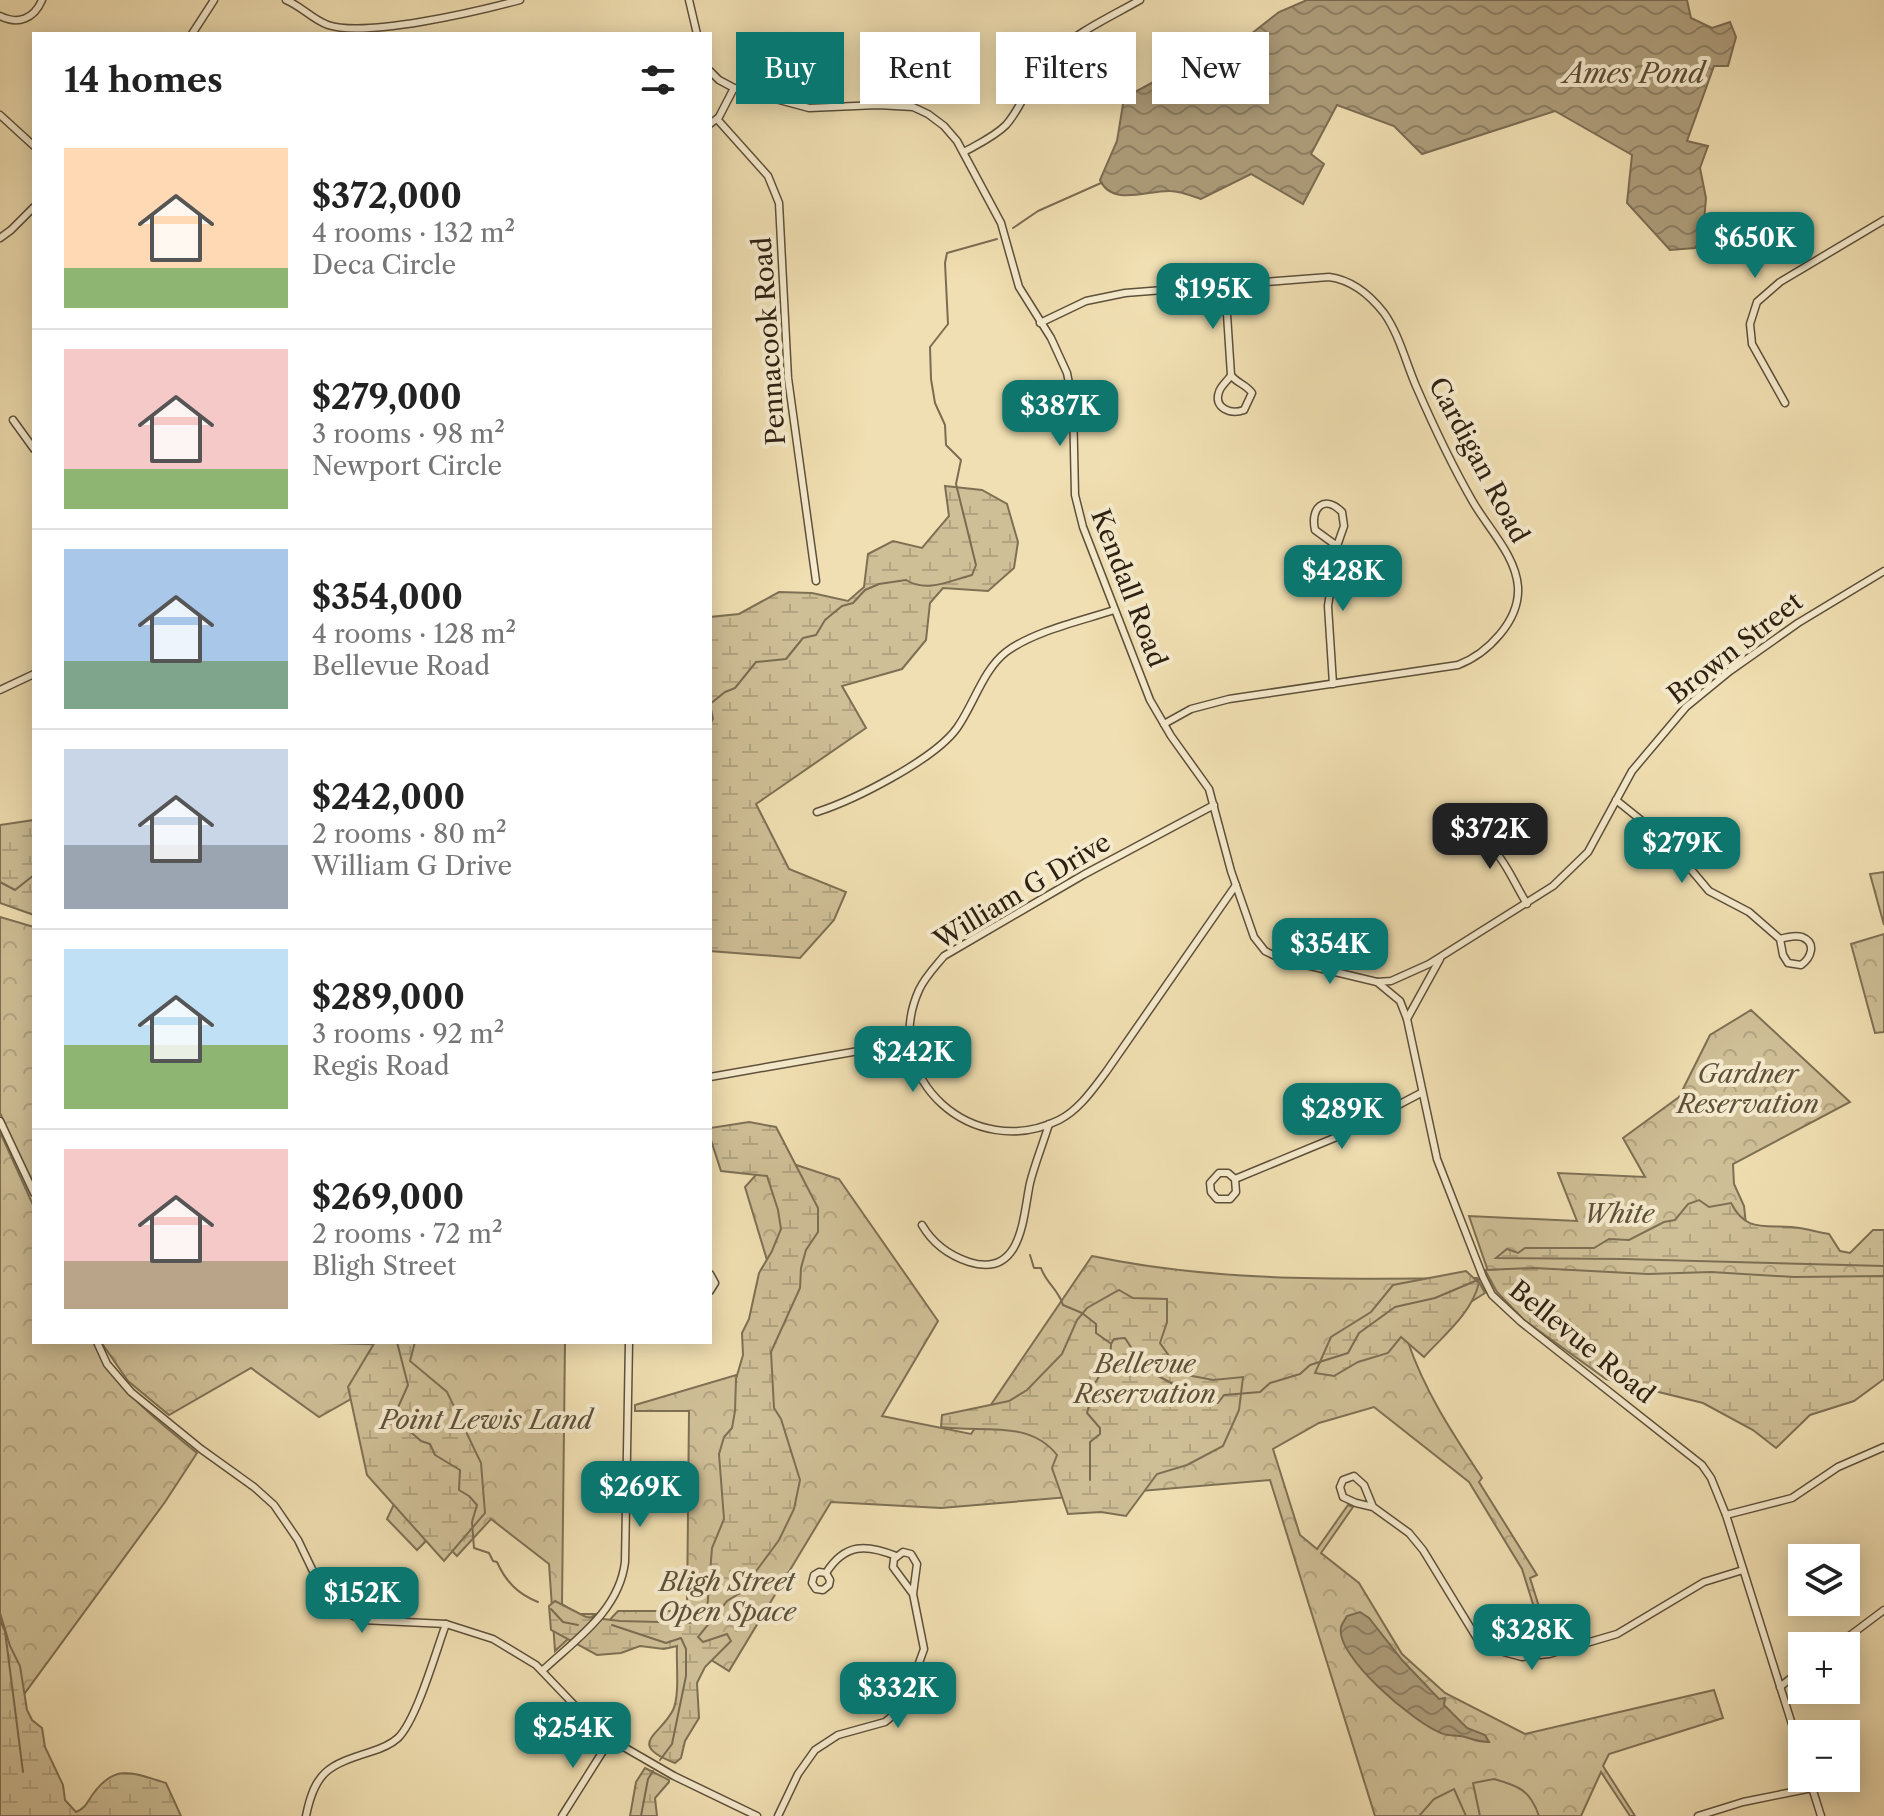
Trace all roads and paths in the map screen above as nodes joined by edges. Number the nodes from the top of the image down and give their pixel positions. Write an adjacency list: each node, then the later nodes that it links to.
1 (42, 0): 7 (street)
2 (214, 0): 8 (street)
3 (286, 0): 4 (street)
4 (520, 0)
5 (689, 0): 9 (street)
6 (1140, 0): 16 (street)
7 (0, 16)
8 (193, 32)
9 (697, 32)
10 (712, 73): 11 (street, Kendall Road)
11 (734, 88): 13 (street); 16 (street, Kendall Road)
12 (0, 115): 15 (street)
13 (717, 119): 14 (street); 28 (street, Pennacook Road)
14 (712, 123)
15 (32, 144)
16 (964, 152): 21 (street, Kendall Road)
17 (32, 209): 19 (street)
18 (1884, 220): 23 (street)
19 (0, 238)
20 (1225, 284): 21 (street, Cardigan Road); 22 (street); 31 (street, Cardigan Road)
21 (1040, 323): 29 (street, Kendall Road)
22 (1231, 375): 22 (street)
23 (1785, 403)
24 (13, 420): 25 (street)
25 (32, 446)
26 (1337, 546): 26 (street); 31 (street)
27 (1884, 571): 34 (street, Brown Street)
28 (816, 581)
29 (1114, 610): 33 (street, Kendall Road); 36 (street)
30 (32, 675): 32 (street)
31 (1333, 684): 33 (street, Cardigan Road)
32 (0, 690)
33 (1164, 724): 35 (street, Kendall Road)
34 (1616, 800): 39 (street, Brown Street); 40 (street)
35 (1214, 805): 38 (street, Kendall Road); 44 (street, William G Drive)
36 (817, 812)
37 (1462, 828): 39 (street)
38 (1236, 885): 42 (street, Kendall Road); 48 (street, William G Drive)
39 (1527, 904): 41 (street, Brown Street)
40 (1780, 939): 40 (street)
41 (1442, 956): 42 (street, Brown Street); 43 (street)
42 (1377, 982): 43 (street, Bellevue Road)
43 (1407, 1019): 46 (street, Bellevue Road)
44 (910, 1042): 45 (street); 48 (street, William G Drive)
45 (712, 1077)
46 (1421, 1093): 49 (street); 56 (street, Bellevue Road)
47 (0, 1121): 50 (street)
48 (1049, 1124): 51 (street)
49 (1235, 1179): 49 (street)
50 (32, 1189)
51 (922, 1225)
52 (98, 1344): 62 (street)
53 (629, 1344): 64 (street)
54 (1884, 1447): 56 (street)
55 (1373, 1507): 55 (street); 58 (street)
56 (1726, 1515): 58 (street, Bellevue Road)
57 (896, 1556): 59 (street); 60 (street); 60 (street)
58 (1743, 1570): 66 (street, Bellevue Road)
59 (826, 1573)
60 (913, 1594): 74 (street)
61 (1884, 1610): 63 (street)
62 (446, 1624): 64 (street); 71 (street)
63 (1855, 1632)
64 (542, 1671): 68 (street)
65 (1788, 1680): 66 (street)
66 (1780, 1687): 67 (street, Bellevue Road)
67 (1791, 1720)
68 (610, 1740): 72 (street); 73 (street)
69 (1792, 1792): 75 (street)
70 (1813, 1792): 76 (street)
71 (306, 1816)
72 (562, 1816)
73 (757, 1816)
74 (778, 1816)
75 (1698, 1816)
76 (1821, 1816)

